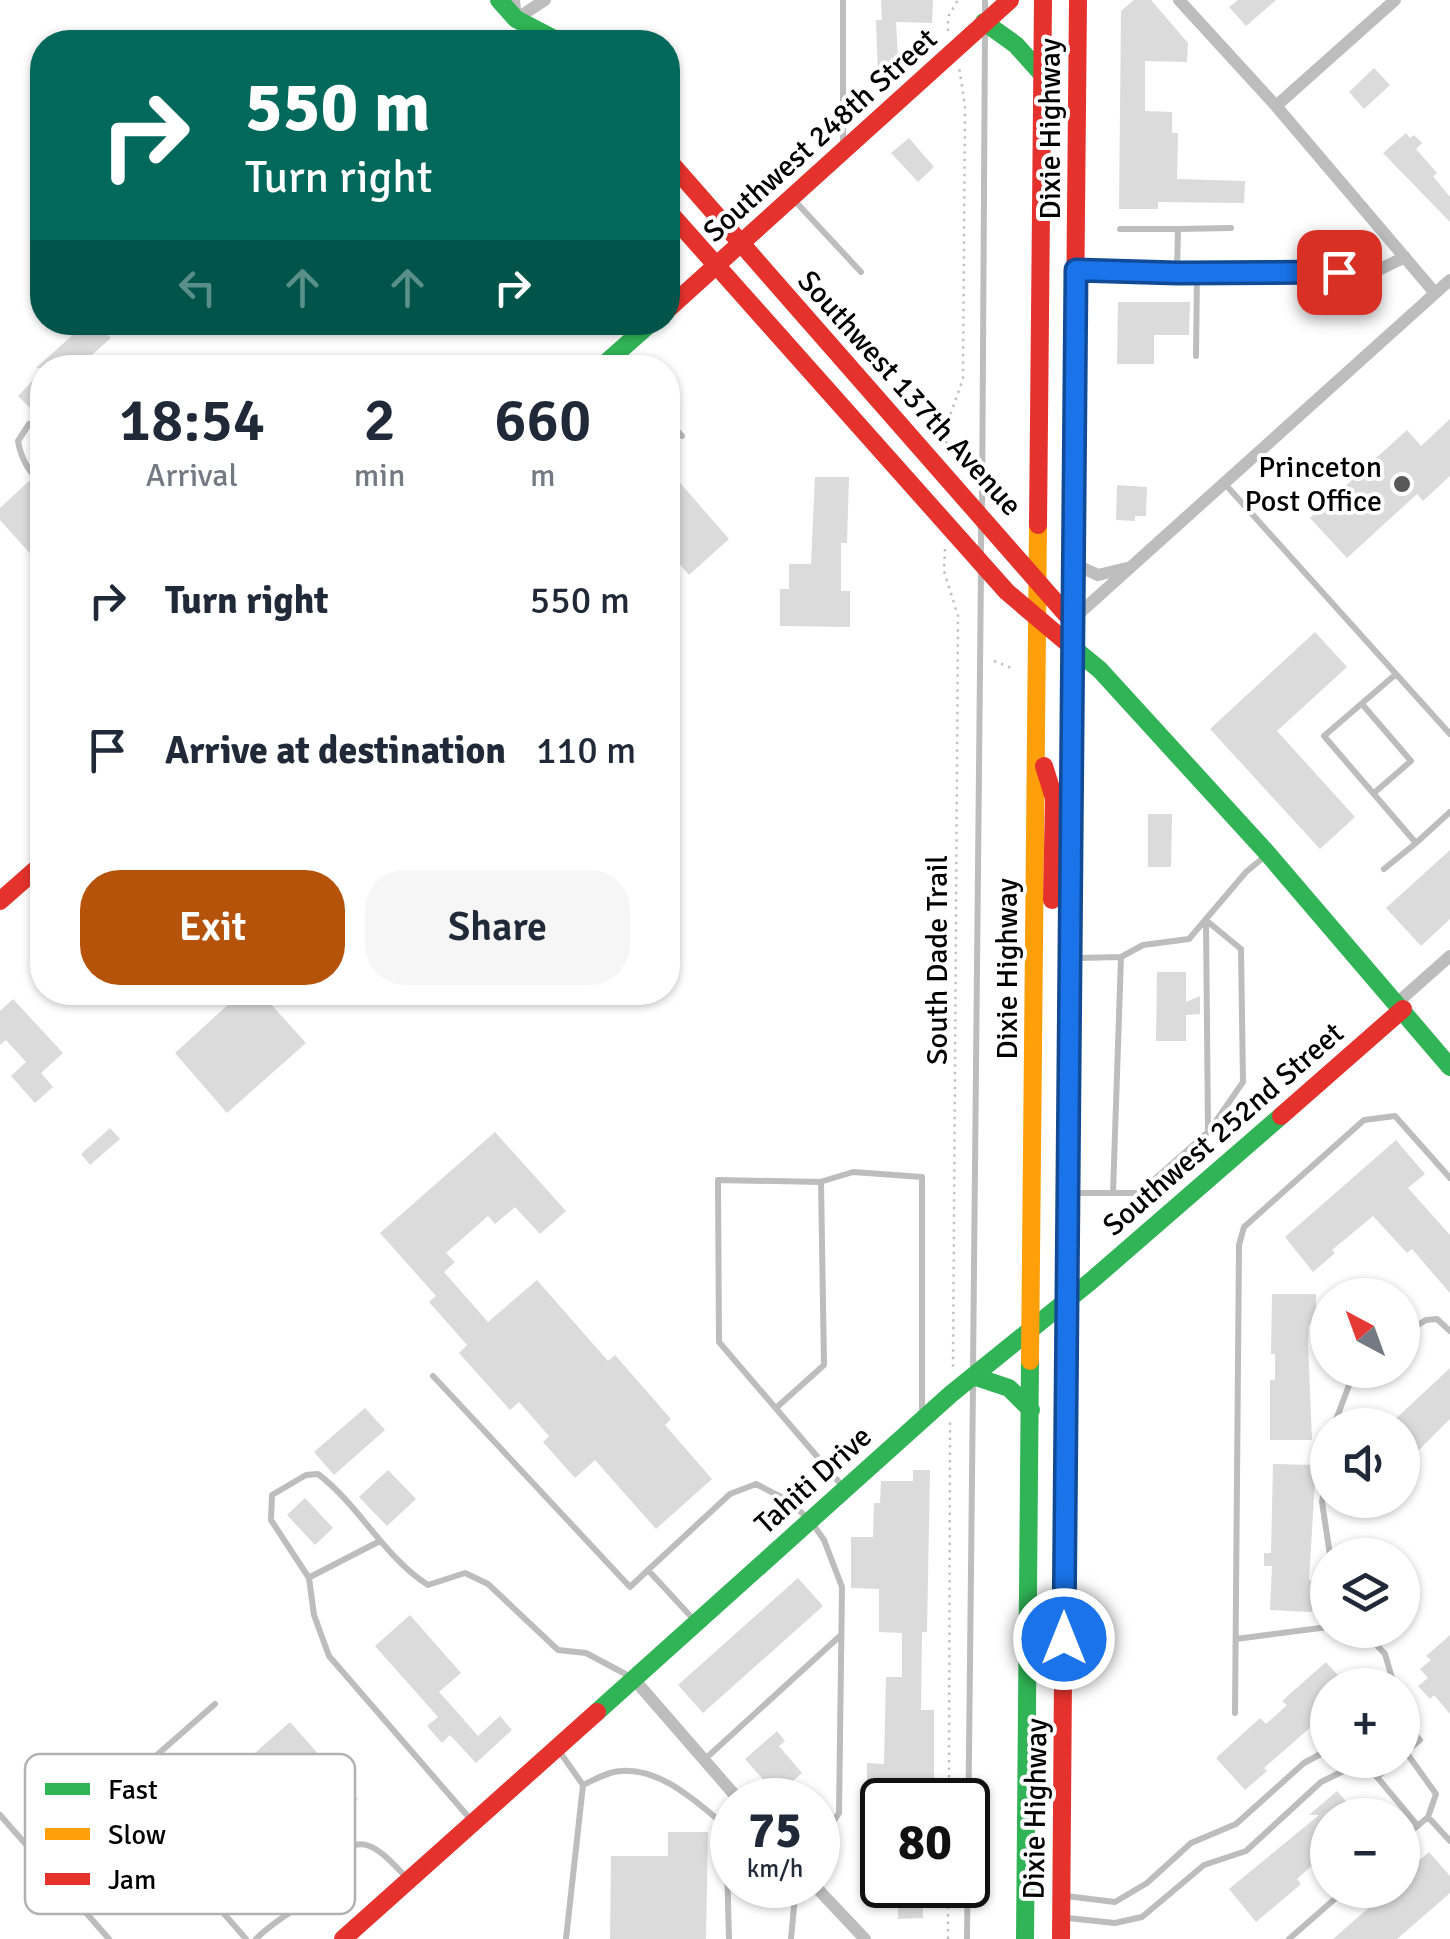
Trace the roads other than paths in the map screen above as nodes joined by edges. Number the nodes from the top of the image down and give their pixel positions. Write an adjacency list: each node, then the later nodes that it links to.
1 (499, 0): 10 (main road)
2 (545, 0): 10 (street)
3 (843, 0): 15 (lane)
4 (985, 0): 11 (lane)
5 (1010, 0): 11 (main road, Southwest 248th Street)
6 (1043, 0): 13 (main road, Dixie Highway)
7 (1078, 0): 25 (main road, Dixie Highway)
8 (1179, 0): 14 (street)
9 (1395, 0): 14 (street)
10 (515, 9): 12 (main road)
11 (984, 22): 13 (main road); 15 (main road, Southwest 248th Street); 38 (lane)
12 (544, 30)
13 (1042, 74): 42 (main road, Dixie Highway)
14 (1276, 106): 23 (street)
15 (843, 152): 17 (main road, Southwest 248th Street)
16 (680, 174): 22 (main road, Southwest 137th Avenue)
17 (792, 198): 22 (main road, Southwest 248th Street); 26 (lane)
18 (680, 224): 24 (main road, Southwest 137th Avenue)
19 (1232, 228): 20 (lane)
20 (1178, 229): 21 (lane); 27 (lane)
21 (1120, 230)
22 (741, 245): 24 (main road, Southwest 248th Street); 38 (main road, Southwest 137th Avenue)
23 (1405, 258): 28 (street); 30 (street)
24 (717, 266): 31 (main road, Southwest 248th Street); 39 (main road, Southwest 137th Avenue)
25 (1076, 270): 27 (street); 40 (main road, Dixie Highway)
26 (862, 272)
27 (1177, 273): 28 (street)
28 (1198, 273): 34 (lane)
29 (1450, 280): 30 (street)
30 (1435, 293): 37 (street)
31 (680, 298)
32 (639, 335): 33 (main road)
33 (619, 355)
34 (1196, 356)
35 (28, 424): 36 (lane)
36 (30, 471)
37 (1224, 483): 41 (street); 47 (lane)
38 (982, 516): 39 (lane); 42 (main road, Southwest 137th Avenue)
39 (981, 562): 44 (main road, Southwest 137th Avenue); 74 (lane)
40 (1073, 564): 41 (street); 43 (main road, Dixie Highway)
41 (1127, 568): 43 (street)
42 (1039, 580): 43 (main road, Southwest 137th Avenue); 44 (main road, Dixie Highway)
43 (1072, 620): 45 (main road, Dixie Highway); 46 (main road, Southwest 137th Avenue)
44 (1038, 621): 45 (main road, Southwest 137th Avenue); 50 (main road, Dixie Highway)
45 (1072, 650): 46 (main road, Southwest 137th Avenue); 61 (main road, Dixie Highway)
46 (1100, 670): 54 (main road, Southwest 137th Avenue)
47 (1396, 674): 48 (lane); 49 (lane)
48 (1362, 704): 51 (lane); 51 (lane)
49 (1450, 734)
50 (1036, 743): 61 (main road); 71 (main road, Dixie Highway)
51 (1374, 793): 53 (lane)
52 (1450, 812): 53 (lane)
53 (1416, 843): 55 (lane)
54 (1268, 854): 58 (lane); 62 (main road, Southwest 137th Avenue)
55 (1384, 869)
56 (30, 875): 57 (main road)
57 (0, 902)
58 (1206, 920): 60 (lane); 64 (lane); 64 (lane)
59 (1450, 956): 62 (street, Southwest 252nd Street)
60 (1121, 957): 61 (lane); 67 (lane)
61 (1069, 959): 68 (main road, Dixie Highway)
62 (1400, 1006): 63 (main road, Southwest 137th Avenue); 69 (main road, Southwest 252nd Street)
63 (1450, 1067)
64 (1208, 1132): 67 (lane)
65 (1450, 1178): 86 (lane)
66 (820, 1182): 75 (lane); 75 (lane); 77 (lane)
67 (1113, 1192): 68 (lane)
68 (1068, 1193): 69 (main road, Dixie Highway)
69 (1066, 1300): 71 (main road, Southwest 252nd Street); 110 (main road, Dixie Highway)
70 (1420, 1324): 72 (lane)
71 (1032, 1327): 74 (main road, Tahiti Drive); 76 (main road, Dixie Highway)
72 (1450, 1332)
73 (433, 1376): 81 (lane)
74 (973, 1376): 76 (main road); 77 (main road, Tahiti Drive); 127 (lane)
75 (776, 1408): 78 (lane)
76 (1030, 1410): 128 (main road, Dixie Highway)
77 (922, 1420): 78 (main road, Tahiti Drive)
78 (845, 1489): 79 (main road, Tahiti Drive)
79 (810, 1520): 81 (lane); 83 (main road, Tahiti Drive); 85 (lane)
80 (380, 1541): 82 (lane); 82 (lane); 87 (lane)
81 (648, 1570): 83 (lane)
82 (309, 1578): 104 (lane)
83 (696, 1622): 87 (main road, Tahiti Drive)
84 (1310, 1629): 86 (lane)
85 (842, 1634): 92 (lane); 96 (lane)
86 (1236, 1638): 89 (lane)
87 (633, 1678): 90 (main road); 92 (street)
88 (215, 1704): 91 (lane)
89 (1235, 1714)
90 (556, 1747): 99 (lane); 104 (main road)
91 (159, 1754)
92 (704, 1760): 95 (street)
93 (1310, 1760): 110 (lane)
94 (1420, 1774): 103 (lane)
95 (720, 1778)
96 (840, 1778)
97 (1329, 1778): 118 (lane)
98 (1378, 1778): 100 (lane)
99 (583, 1785): 101 (lane); 123 (lane)
100 (1395, 1798)
101 (710, 1813)
102 (0, 1815): 107 (lane)
103 (1428, 1816): 105 (lane); 106 (lane)
104 (473, 1822): 109 (main road)
105 (1420, 1824)
106 (1450, 1841)
107 (25, 1843)
108 (355, 1845): 109 (lane)
109 (408, 1880): 122 (main road)
110 (1062, 1896): 118 (main road, Dixie Highway)
111 (728, 1908): 124 (lane)
112 (794, 1908): 125 (lane)
113 (836, 1908): 126 (street)
114 (1325, 1908): 130 (lane)
115 (87, 1914): 119 (lane)
116 (224, 1914): 120 (lane)
117 (285, 1914): 121 (lane)
118 (1061, 1918): 129 (main road, Dixie Highway)
119 (109, 1939)
120 (246, 1939)
121 (256, 1939)
122 (343, 1939)
123 (566, 1939)
124 (729, 1939)
125 (791, 1939)
126 (865, 1939)
127 (967, 1939)
128 (1026, 1939)
129 (1061, 1939)
130 (1290, 1939)

